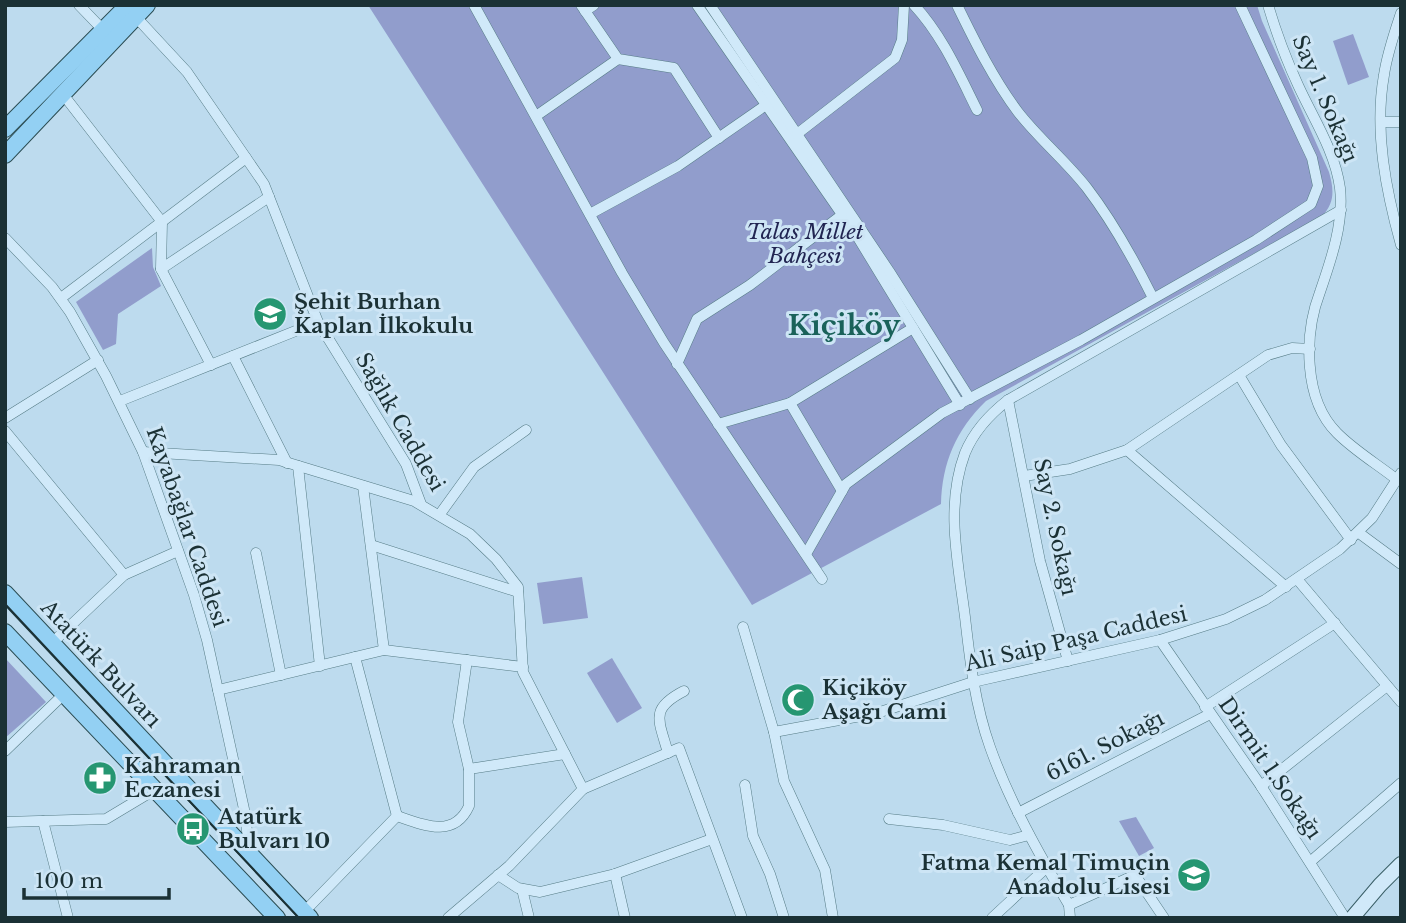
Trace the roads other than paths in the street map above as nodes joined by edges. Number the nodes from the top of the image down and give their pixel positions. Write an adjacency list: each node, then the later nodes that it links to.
1 (79, 5): 13 (street)
2 (474, 5): 18 (street)
3 (696, 5): 16 (street)
4 (710, 5): 22 (street)
5 (904, 5): 22 (street)
6 (914, 5): 17 (street)
7 (957, 5): 36 (street)
8 (1240, 5): 36 (street)
9 (1268, 5): 27 (street, Say 1. Sokağı)
10 (587, 7): 14 (street)
11 (137, 9): 13 (main road); 15 (main road); 25 (street, Sağlık Caddesi)
12 (1401, 13): 19 (street)
13 (104, 31): 21 (main road)
14 (618, 59): 18 (street); 23 (street)
15 (62, 93): 24 (main road); 30 (street)
16 (766, 105): 23 (street); 29 (street)
17 (977, 110)
18 (536, 116): 28 (street)
19 (1381, 122): 20 (street); 33 (street)
20 (1401, 122)
21 (5, 130)
22 (797, 134): 45 (street)
23 (719, 138): 28 (street)
24 (5, 155)
25 (246, 158): 26 (street, Sağlık Caddesi); 30 (street)
26 (269, 197): 34 (street); 37 (street, Sağlık Caddesi)
27 (1341, 210): 39 (street, Say 1. Sokağı); 46 (street)
28 (590, 214): 42 (street)
29 (842, 215): 38 (street); 42 (street)
30 (162, 222): 34 (street); 35 (street)
31 (5, 238): 32 (street, Kayabağlar Caddesi)
32 (9, 245): 35 (street, Kayabağlar Caddesi)
33 (1401, 245)
34 (160, 269): 43 (street)
35 (61, 298): 41 (street, Kayabağlar Caddesi)
36 (1153, 298): 45 (street)
37 (318, 322): 40 (street); 61 (street, Sağlık Caddesi)
38 (913, 328): 48 (street); 49 (street)
39 (1310, 349): 44 (street); 58 (street, Say 1. Sokağı)
40 (233, 356): 43 (street); 56 (street)
41 (98, 360): 47 (street, Kayabağlar Caddesi); 50 (street)
42 (677, 364): 51 (street)
43 (211, 365): 47 (street)
44 (1239, 375): 54 (street); 63 (street)
45 (970, 399): 49 (street)
46 (1008, 400): 57 (street, Say 2. Sokağı); 87 (street)
47 (120, 401): 55 (street, Kayabağlar Caddesi)
48 (790, 403): 51 (street); 60 (street)
49 (960, 405): 60 (street)
50 (5, 418)
51 (718, 424): 67 (street)
52 (526, 430): 62 (street)
53 (5, 431): 69 (street)
54 (1127, 450): 57 (street); 72 (street)
55 (143, 452): 56 (street); 65 (street, Kayabağlar Caddesi)
56 (293, 464): 59 (street); 84 (street)
57 (1024, 476): 83 (street, Say 2. Sokağı)
58 (1398, 476): 63 (street, Ali Saip Paşa Caddesi)
59 (363, 486): 61 (street); 64 (street)
60 (842, 491): 67 (street)
61 (421, 504): 62 (street, Sağlık Caddesi)
62 (440, 514): 73 (street, Sağlık Caddesi)
63 (1355, 536): 68 (street); 71 (street, Ali Saip Paşa Caddesi)
64 (371, 545): 73 (street); 80 (street)
65 (178, 551): 69 (street); 89 (street, Kayabağlar Caddesi)
66 (256, 553): 86 (street)
67 (806, 554): 70 (street)
68 (1401, 564)
69 (124, 575): 79 (street)
70 (822, 579)
71 (1297, 579): 72 (street, Ali Saip Paşa Caddesi); 75 (street)
72 (1286, 587): 78 (street, Ali Saip Paşa Caddesi)
73 (519, 592): 85 (street)
74 (5, 593): 79 (main road, Atatürk Bulvarı)
75 (1335, 623): 88 (street); 93 (street, 6161. Sokağı)
76 (743, 627): 94 (street)
77 (5, 632): 91 (main road)
78 (1160, 640): 83 (street, Ali Saip Paşa Caddesi); 93 (street, Dirmit 1.Sokağı)
79 (52, 643): 111 (main road, Atatürk Bulvarı)
80 (384, 650): 81 (street); 82 (street)
81 (355, 657): 84 (street); 105 (street)
82 (467, 660): 85 (street); 98 (street)
83 (1068, 661): 87 (street, Ali Saip Paşa Caddesi)
84 (320, 666): 86 (street)
85 (523, 667): 97 (street)
86 (281, 675): 89 (street)
87 (973, 678): 94 (street, Ali Saip Paşa Caddesi); 104 (street)
88 (1387, 686): 92 (street); 101 (street)
89 (219, 690): 111 (street, Kayabağlar Caddesi)
90 (684, 691): 96 (street)
91 (65, 693): 95 (street); 102 (main road)
92 (1401, 702)
93 (1207, 710): 101 (street, Dirmit 1.Sokağı); 104 (street, 6161. Sokağı)
94 (774, 732): 128 (street)
95 (5, 751)
96 (668, 752): 103 (street); 110 (street)
97 (565, 754): 98 (street); 103 (street)
98 (469, 769): 105 (street)
99 (1401, 783): 112 (street)
100 (745, 785): 127 (street)
101 (1261, 786): 112 (street, Dirmit 1.Sokağı); 119 (street)
102 (156, 789): 107 (street); 120 (main road)
103 (583, 789): 116 (street)
104 (1018, 813): 109 (street)
105 (397, 816): 121 (street)
106 (888, 819): 109 (street)
107 (43, 821): 108 (street); 122 (street)
108 (5, 822)
109 (1029, 835): 114 (street)
110 (712, 839): 115 (street); 126 (street)
111 (250, 853): 121 (main road, Atatürk Bulvarı)
112 (1310, 862): 119 (street, Dirmit 1.Sokağı)
113 (1401, 864): 133 (main road)
114 (1047, 867): 118 (street); 129 (street)
115 (615, 874): 117 (street); 125 (street)
116 (498, 875): 117 (street); 123 (street)
117 (522, 889): 124 (street)
118 (1069, 905): 130 (street); 131 (street)
119 (1338, 907): 132 (street)
120 (270, 914)
121 (307, 915)
122 (68, 918)
123 (448, 918)
124 (529, 918)
125 (625, 918)
126 (742, 918)
127 (784, 918)
128 (833, 918)
129 (992, 918)
130 (1070, 918)
131 (1164, 918)
132 (1345, 918)
133 (1352, 918)

